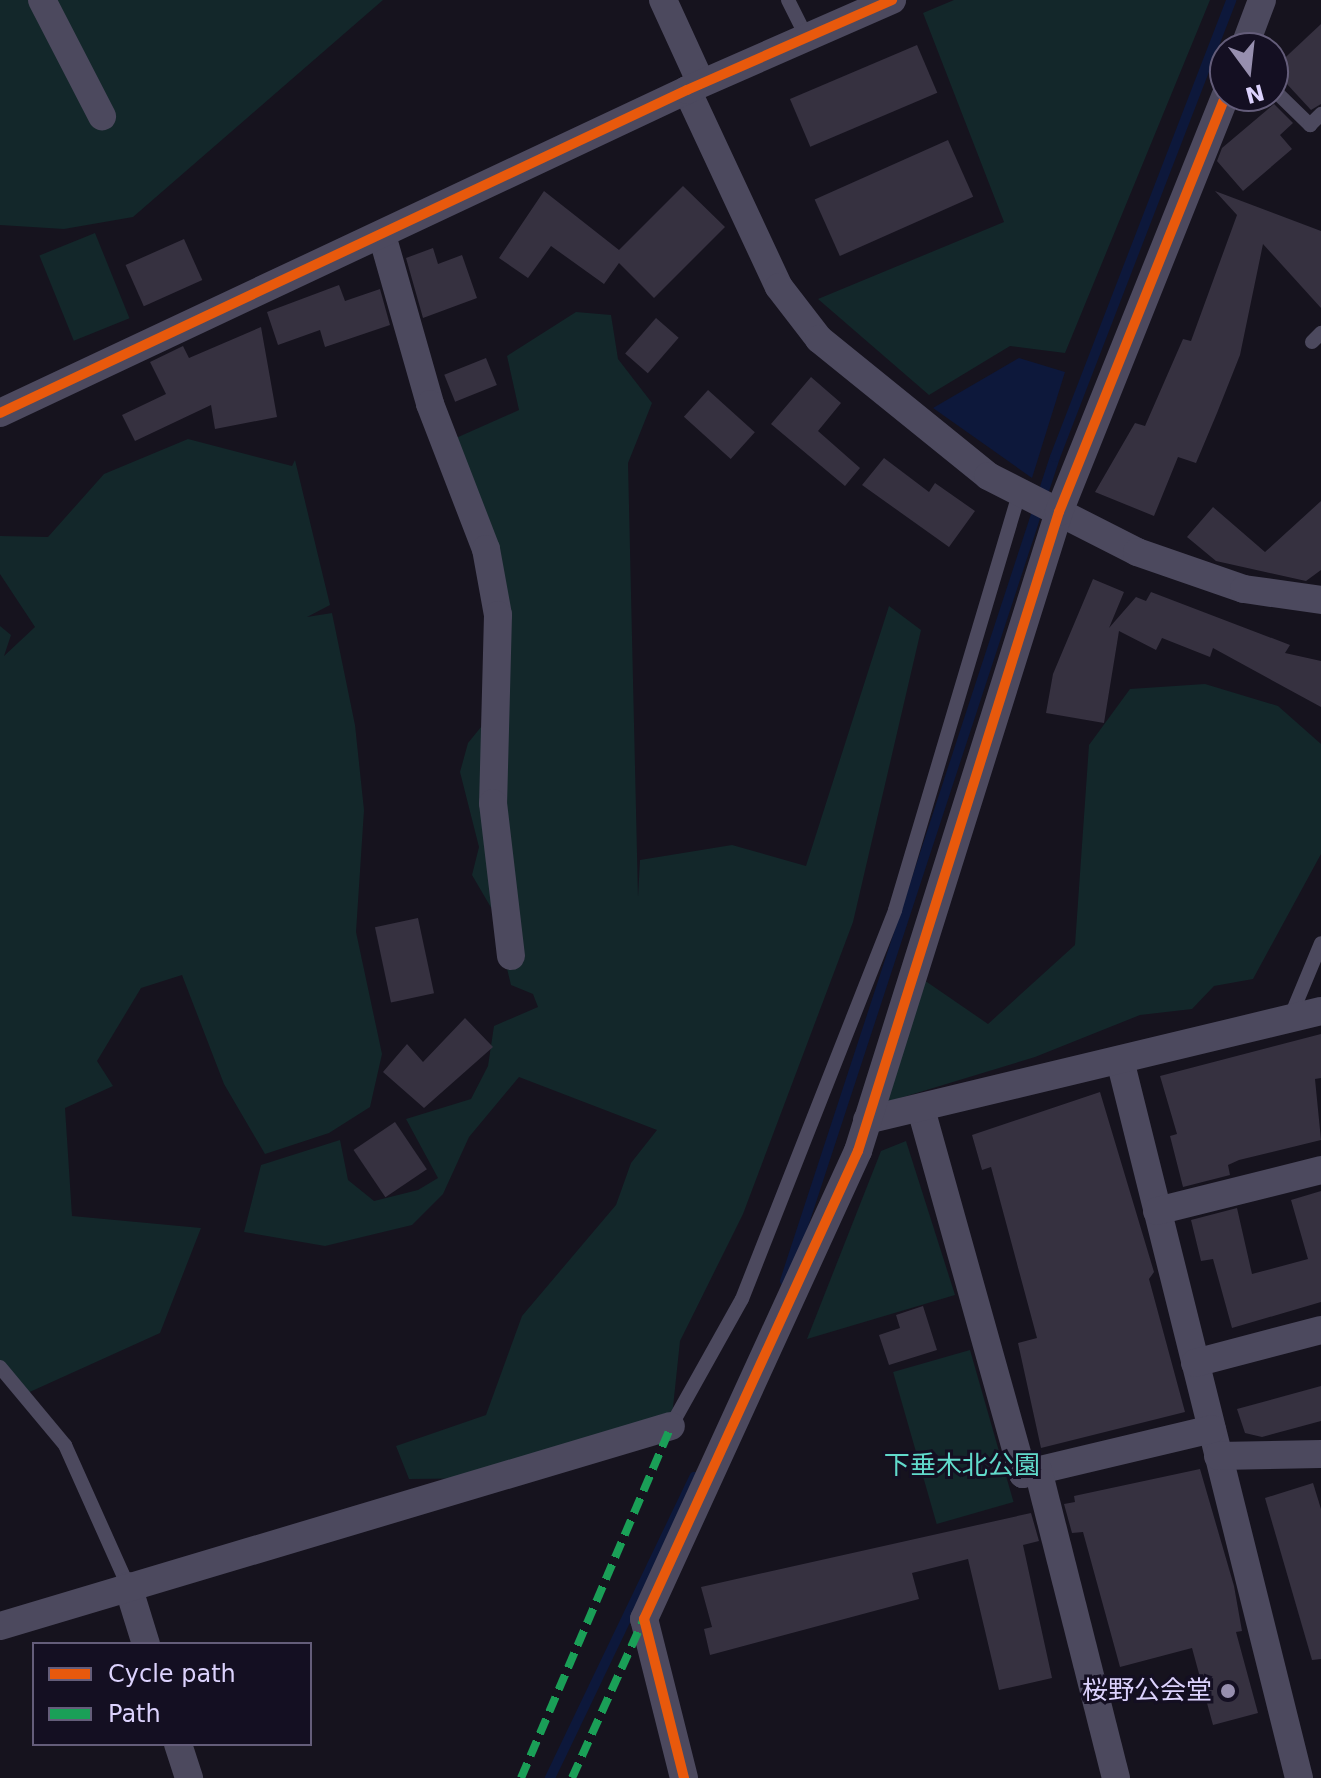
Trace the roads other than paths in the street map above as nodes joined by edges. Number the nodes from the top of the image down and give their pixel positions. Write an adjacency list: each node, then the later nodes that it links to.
1 (42, 0): 12 (street)
2 (663, 0): 8 (street)
3 (788, 0): 7 (lane)
4 (892, 0): 7 (street)
5 (1262, 0): 6 (street)
6 (1250, 32)
7 (807, 38): 8 (street)
8 (694, 86): 13 (street); 15 (street)
9 (1289, 105): 11 (lane)
10 (1218, 112): 16 (street)
11 (1321, 114)
12 (102, 116)
13 (382, 235): 14 (street); 19 (street)
14 (0, 413)
15 (1020, 492): 16 (street); 30 (lane)
16 (1056, 510): 17 (street); 24 (street)
17 (1321, 600)
18 (1321, 943): 21 (lane)
19 (511, 956)
20 (1321, 1011): 21 (street)
21 (1290, 1018): 22 (street)
22 (1120, 1060): 23 (street); 26 (street)
23 (921, 1109): 24 (street); 33 (street)
24 (867, 1120): 39 (street)
25 (1321, 1170): 26 (street)
26 (1157, 1211): 28 (street)
27 (1321, 1330): 28 (street)
28 (1195, 1363): 31 (street)
29 (0, 1367): 34 (lane)
30 (671, 1426): 34 (street)
31 (1215, 1442): 32 (street); 33 (street); 41 (street)
32 (1321, 1454)
33 (1038, 1470): 40 (street)
34 (128, 1586): 35 (street); 36 (street)
35 (0, 1626)
36 (145, 1642)
37 (179, 1746): 38 (street)
38 (189, 1778)
39 (684, 1778)
40 (1116, 1778)
41 (1299, 1778)

